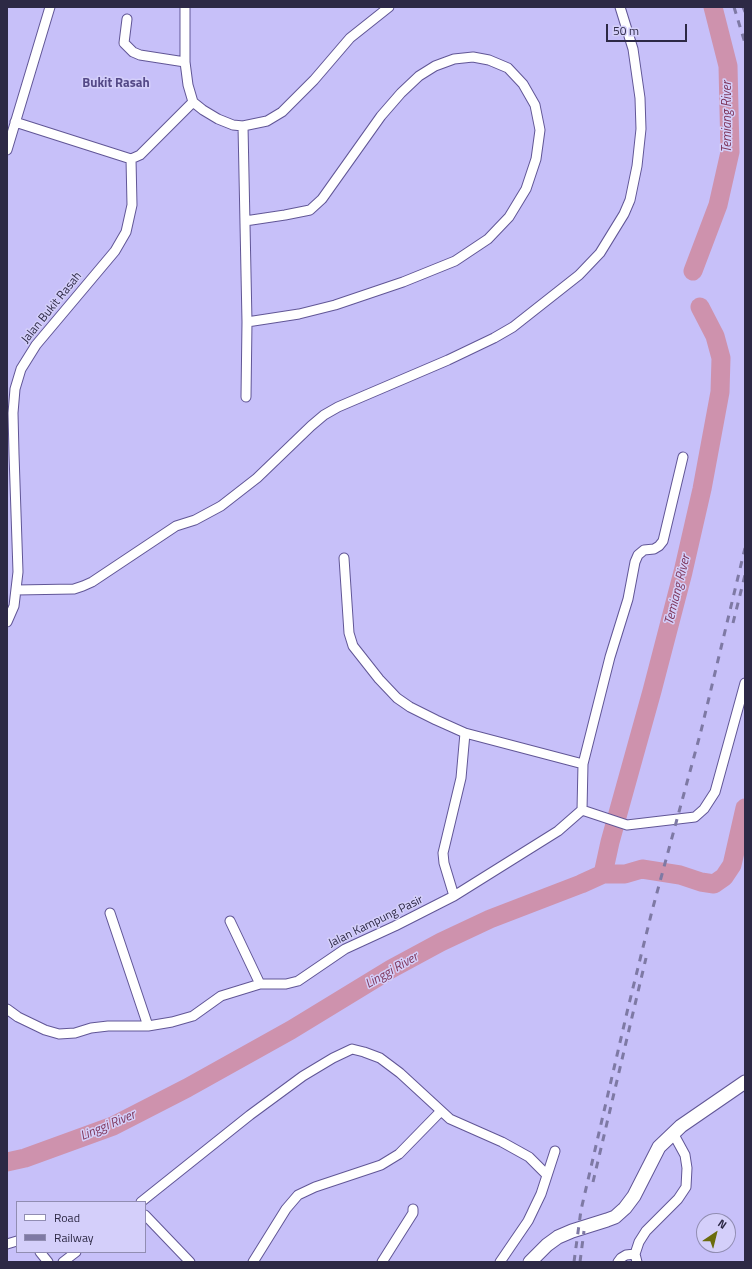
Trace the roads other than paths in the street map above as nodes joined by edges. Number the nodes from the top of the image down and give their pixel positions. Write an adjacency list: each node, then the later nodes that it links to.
1 (50, 7): 8 (street)
2 (185, 7): 6 (street)
3 (389, 7): 9 (street)
4 (620, 7): 17 (street)
5 (127, 19): 6 (street)
6 (185, 62): 7 (street)
7 (193, 102): 9 (street); 11 (street)
8 (16, 122): 10 (street); 11 (street)
9 (244, 126): 12 (street)
10 (7, 150)
11 (131, 159): 17 (street, Jalan Bukit Rasah)
12 (246, 221): 13 (street); 13 (street)
13 (248, 322): 14 (street)
14 (246, 397)
15 (683, 457): 21 (street)
16 (344, 558): 20 (street)
17 (16, 590): 18 (street, Jalan Bukit Rasah)
18 (7, 622)
19 (745, 683): 22 (street)
20 (465, 733): 21 (street); 23 (street)
21 (583, 764): 22 (street)
22 (582, 810): 23 (street, Jalan Kampung Pasir)
23 (454, 896): 26 (street, Jalan Kampung Pasir)
24 (110, 913): 28 (street)
25 (230, 921): 26 (street)
26 (260, 984): 28 (street, Jalan Kampung Pasir)
27 (7, 1009): 28 (street, Jalan Kampung Pasir)
28 (148, 1026)
29 (745, 1082): 31 (main road)
30 (441, 1111): 33 (street); 34 (street); 43 (street)
31 (673, 1133): 39 (street); 46 (main road)
32 (554, 1151): 33 (street)
33 (547, 1175): 45 (street)
34 (142, 1201)
35 (413, 1208): 44 (street)
36 (146, 1216): 42 (street)
37 (41, 1253): 40 (street)
38 (75, 1253): 41 (street)
39 (636, 1258): 47 (street)
40 (48, 1262)
41 (64, 1262)
42 (190, 1262)
43 (253, 1262)
44 (382, 1262)
45 (500, 1262)
46 (530, 1262)
47 (618, 1262)

